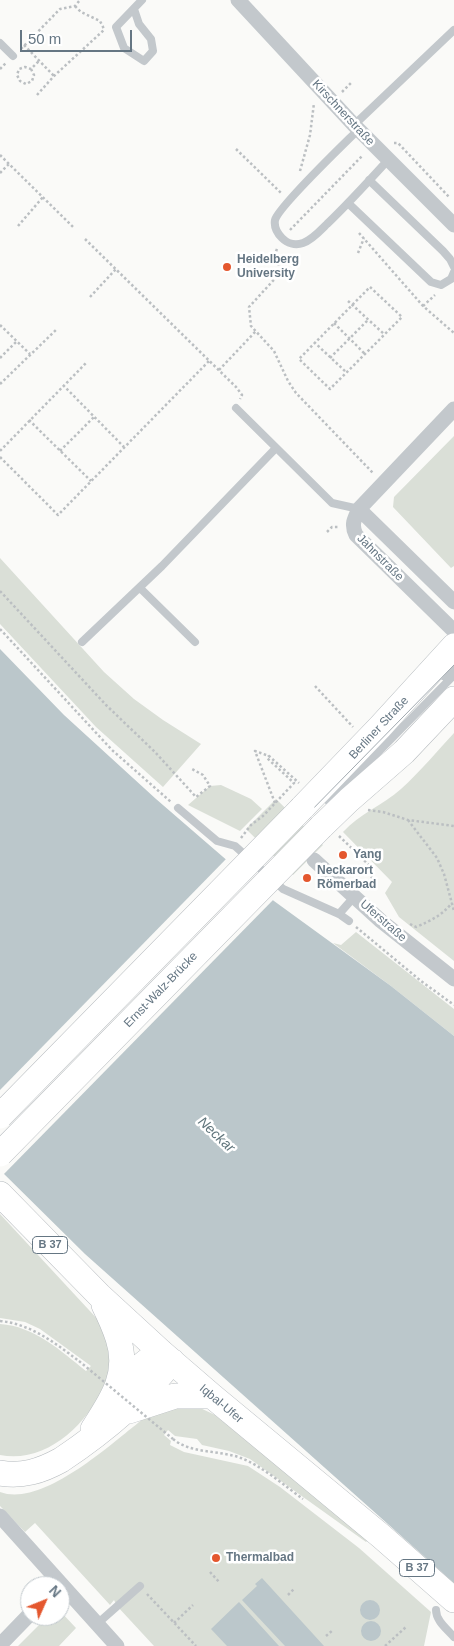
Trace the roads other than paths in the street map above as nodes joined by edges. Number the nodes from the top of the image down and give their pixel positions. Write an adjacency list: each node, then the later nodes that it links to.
1 (142, 0): 3 (lane)
2 (238, 0): 7 (street, Kirschnerstraße)
3 (134, 9): 3 (lane)
4 (454, 30): 7 (lane)
5 (0, 43): 6 (lane)
6 (13, 56)
7 (356, 127): 8 (street, Kirschnerstraße); 10 (lane)
8 (388, 160): 9 (lane); 11 (street, Kirschnerstraße)
9 (370, 180): 10 (lane); 12 (lane)
10 (348, 203): 13 (lane)
11 (454, 226)
12 (454, 267)
13 (454, 272)
14 (236, 408): 16 (lane)
15 (454, 409): 17 (street)
16 (276, 448): 17 (lane); 18 (lane)
17 (359, 509): 19 (street, Jahnstraße); 20 (street, Jahnstraße)
18 (140, 588): 21 (lane); 22 (lane)
19 (454, 602)
20 (454, 631)
21 (82, 642)
22 (195, 642)
23 (454, 646): 28 (main road, Berliner Straße)
24 (454, 665): 28 (lane)
25 (454, 675): 28 (lane)
26 (454, 699): 28 (main road)
27 (178, 808): 31 (lane)
28 (317, 811): 34 (main road, bridge); 35 (main road, Ernst-Walz-Brücke, bridge)
29 (314, 860): 30 (street, Uferstraße)
30 (354, 897): 31 (lane); 33 (street, Uferstraße)
31 (339, 914): 32 (lane)
32 (350, 921)
33 (454, 980)
34 (0, 1116)
35 (0, 1154)
36 (0, 1194): 37 (main road, Iqbal-Ufer / B 37)
37 (100, 1296): 38 (main road, Iqbal-Ufer / B 37); 40 (main road)
38 (166, 1357): 39 (main road, Iqbal-Ufer / B 37); 40 (main road)
39 (212, 1396): 40 (main road); 46 (main road, Iqbal-Ufer / B 37)
40 (121, 1401): 41 (main road)
41 (0, 1473)
42 (0, 1516): 43 (street)
43 (51, 1576)
44 (140, 1586): 48 (lane)
45 (70, 1596): 48 (street)
46 (445, 1605): 49 (lane)
47 (20, 1624): 50 (street)
48 (98, 1624): 51 (street)
49 (454, 1637)
50 (0, 1645)
51 (117, 1646)

